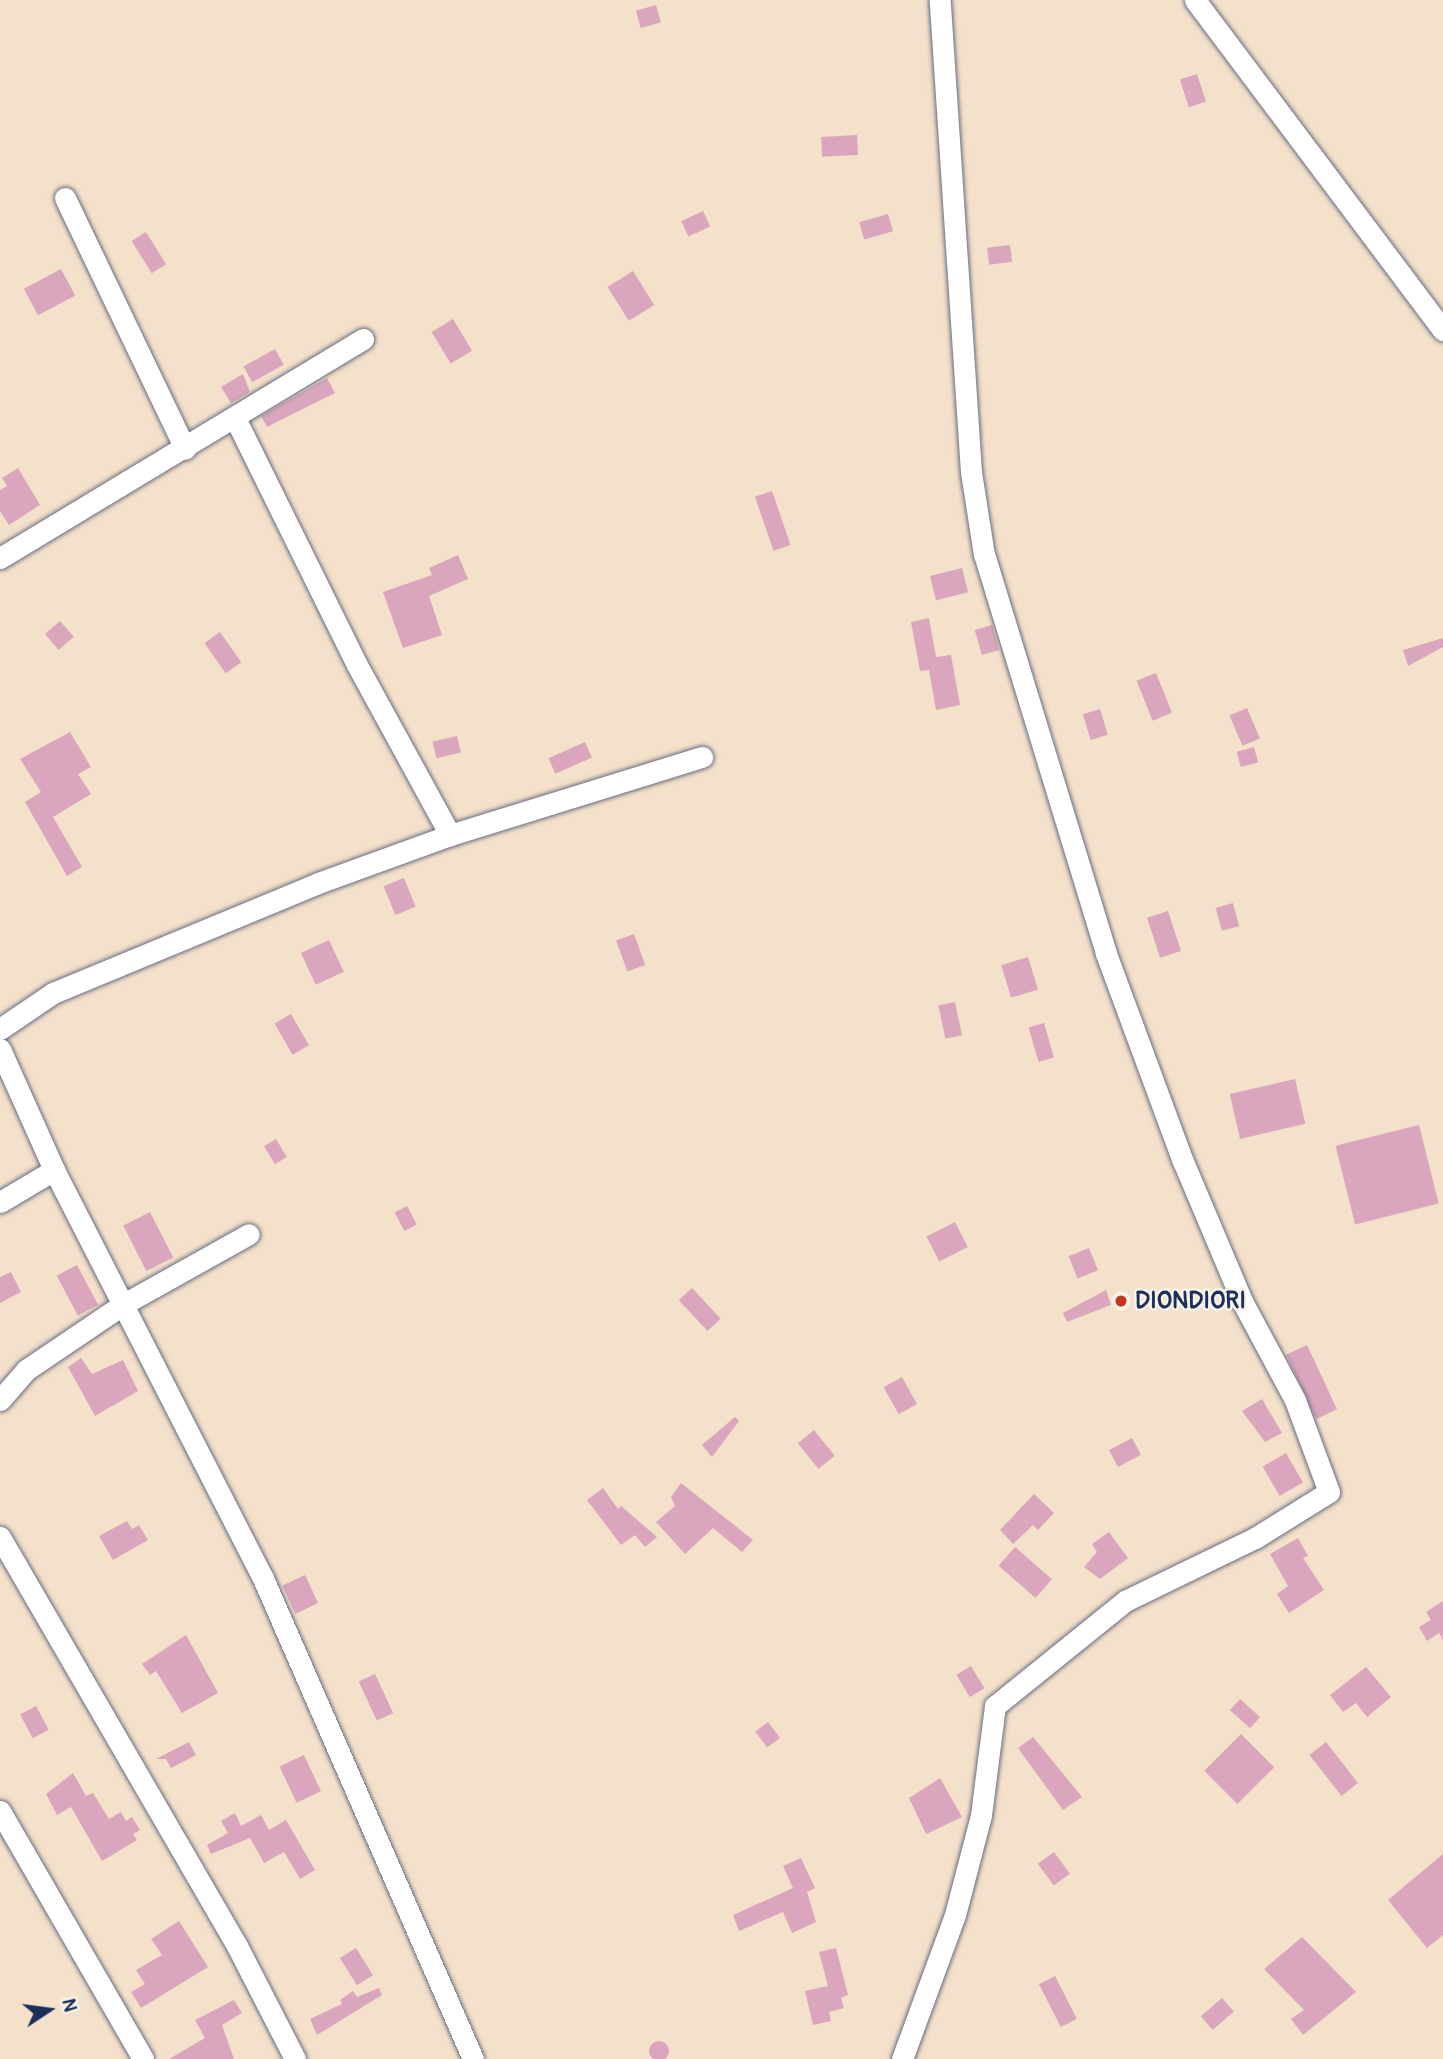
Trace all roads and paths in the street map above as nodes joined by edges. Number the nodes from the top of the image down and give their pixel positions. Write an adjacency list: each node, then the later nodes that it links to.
1 (940, 0): 23 (street)
2 (1195, 0): 4 (street)
3 (65, 198): 7 (street)
4 (1443, 330)
5 (363, 339): 6 (street)
6 (235, 418): 7 (street); 10 (street)
7 (185, 449): 8 (street)
8 (0, 558)
9 (702, 757): 10 (street)
10 (450, 835): 11 (street)
11 (0, 1029)
12 (0, 1049): 13 (street)
13 (54, 1170): 14 (street); 16 (street)
14 (0, 1202)
15 (249, 1234): 16 (street)
16 (122, 1305): 17 (street); 22 (street)
17 (0, 1400)
18 (0, 1538): 21 (street)
19 (0, 1811): 20 (street)
20 (143, 2059)
21 (295, 2059)
22 (473, 2059)
23 (902, 2059)

